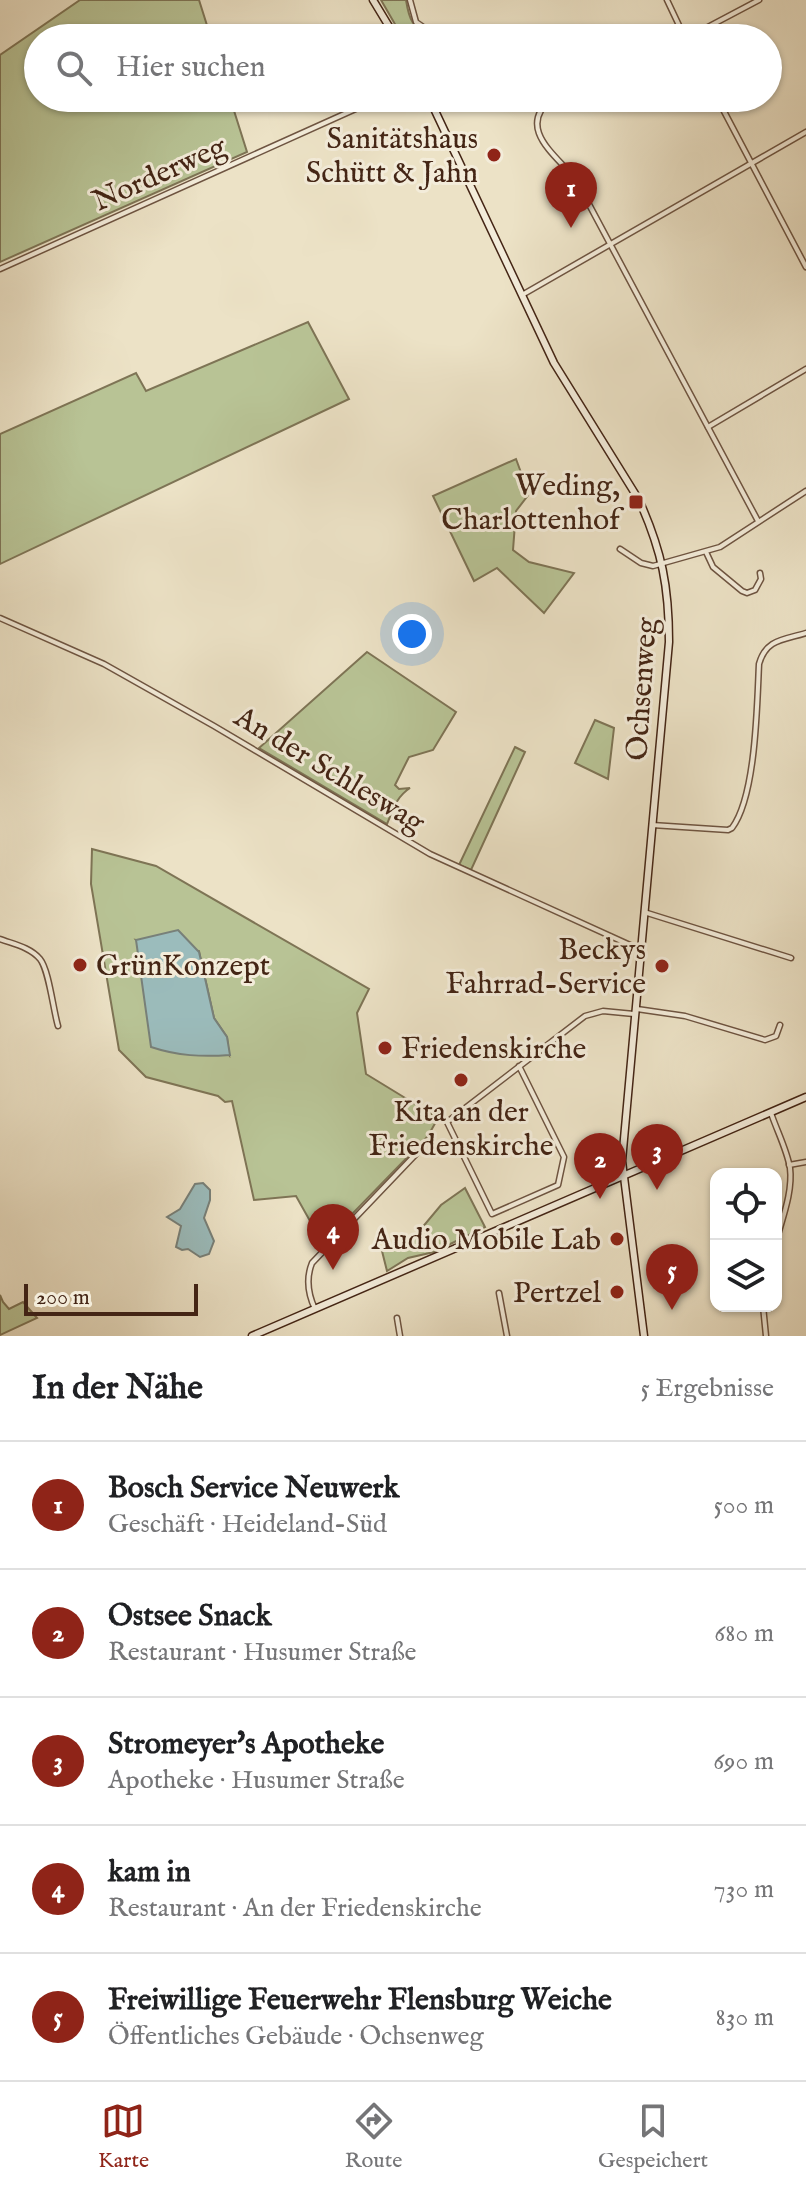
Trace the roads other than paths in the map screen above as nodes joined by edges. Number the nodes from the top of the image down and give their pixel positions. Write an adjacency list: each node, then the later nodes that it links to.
1 (373, 0): 5 (main road)
2 (410, 0): 6 (street)
3 (667, 0): 7 (street)
4 (759, 0): 8 (street)
5 (388, 24)
6 (419, 24)
7 (679, 24)
8 (713, 24)
9 (349, 112): 17 (street, Norderweg)
10 (436, 112): 18 (main road, Ochsenweg)
11 (541, 112): 15 (street)
12 (724, 112): 14 (street)
13 (806, 132): 14 (street)
14 (751, 164): 15 (street); 16 (street)
15 (610, 245): 18 (street); 20 (street)
16 (806, 267)
17 (0, 269)
18 (522, 295): 25 (main road, Ochsenweg)
19 (806, 369): 20 (street)
20 (708, 427): 22 (street)
21 (806, 491): 22 (street)
22 (758, 521): 24 (street)
23 (620, 549): 25 (street)
24 (706, 552): 25 (street); 26 (street)
25 (662, 565): 29 (main road, Ochsenweg)
26 (760, 573)
27 (0, 618): 32 (street, An der Schleswag)
28 (806, 633): 29 (street)
29 (652, 825): 30 (main road, Ochsenweg)
30 (644, 912): 32 (main road, Ochsenweg); 33 (street)
31 (0, 939): 36 (street)
32 (641, 950): 34 (main road, Ochsenweg)
33 (791, 958)
34 (637, 1012): 35 (street); 37 (street); 43 (main road, Ochsenweg)
35 (780, 1025)
36 (58, 1026)
37 (519, 1066): 37 (street)
38 (806, 1097): 39 (main road)
39 (771, 1112): 42 (street); 43 (main road)
40 (417, 1153): 46 (street)
41 (806, 1162): 42 (street)
42 (789, 1165): 44 (street)
43 (624, 1177): 46 (main road); 52 (main road, Ochsenweg)
44 (776, 1240)
45 (499, 1293): 51 (street)
46 (315, 1309): 49 (main road)
47 (764, 1312): 53 (street)
48 (397, 1318): 50 (street)
49 (252, 1336)
50 (400, 1336)
51 (507, 1336)
52 (644, 1336)
53 (766, 1336)

